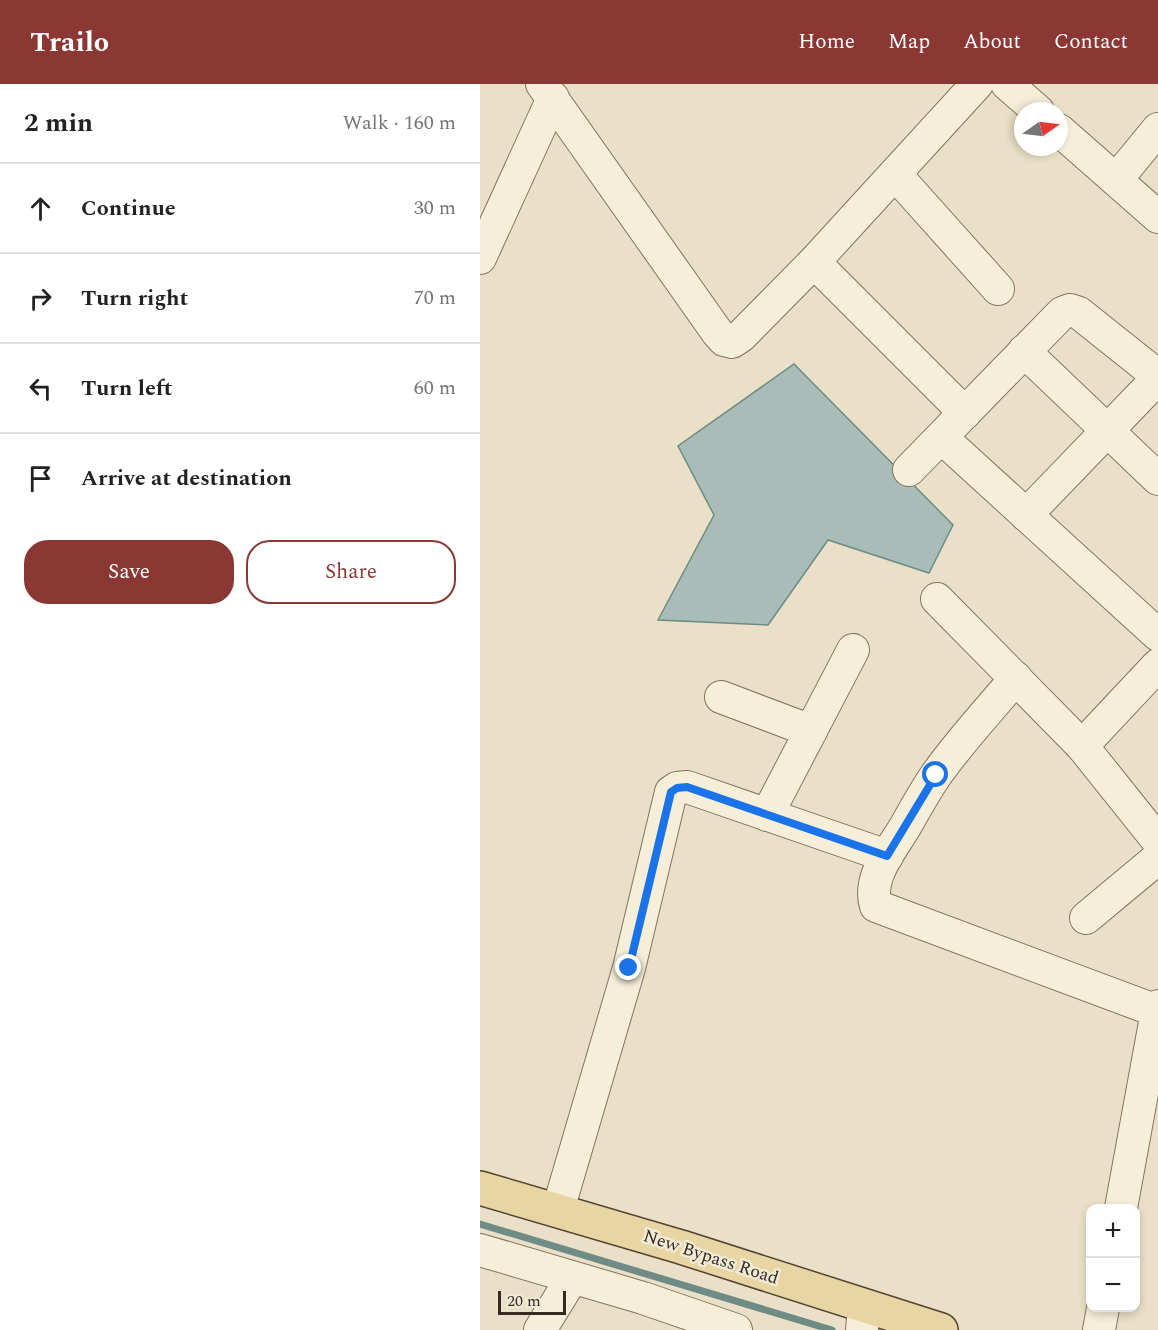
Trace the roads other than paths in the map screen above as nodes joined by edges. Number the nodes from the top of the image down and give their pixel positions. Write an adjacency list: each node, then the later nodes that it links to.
1 (977, 84): 7 (street)
2 (1007, 84): 4 (street)
3 (547, 91): 10 (street); 11 (street)
4 (1028, 102)
5 (1158, 129): 8 (street)
6 (1068, 138): 8 (street)
7 (895, 174): 11 (street); 12 (street)
8 (1116, 180): 9 (street)
9 (1158, 217)
10 (480, 258)
11 (814, 262): 15 (street)
12 (998, 289)
13 (1024, 351): 14 (street); 15 (street); 16 (street)
14 (1158, 377): 16 (street)
15 (965, 413): 17 (street)
16 (1107, 431): 19 (street); 20 (street)
17 (942, 438): 18 (street); 20 (street)
18 (909, 470)
19 (1158, 479)
20 (1026, 514): 22 (street)
21 (937, 599): 25 (street)
22 (1158, 635)
23 (853, 650): 27 (street)
24 (1158, 665): 28 (street)
25 (1016, 678): 28 (street); 31 (street)
26 (720, 697): 27 (street)
27 (811, 731): 29 (street)
28 (1082, 746): 30 (street)
29 (767, 815): 31 (street); 36 (street)
30 (1157, 840): 32 (street)
31 (887, 856): 33 (street)
32 (1086, 918)
33 (1157, 1009): 35 (street)
34 (480, 1188): 36 (main road, New Bypass Road)
35 (1122, 1204)
36 (558, 1210): 40 (main road, New Bypass Road)
37 (480, 1250): 38 (street)
38 (572, 1278): 41 (street); 42 (street)
39 (1102, 1312): 44 (street)
40 (863, 1322): 43 (main road, New Bypass Road)
41 (540, 1330)
42 (736, 1330)
43 (941, 1330)
44 (1099, 1330)

